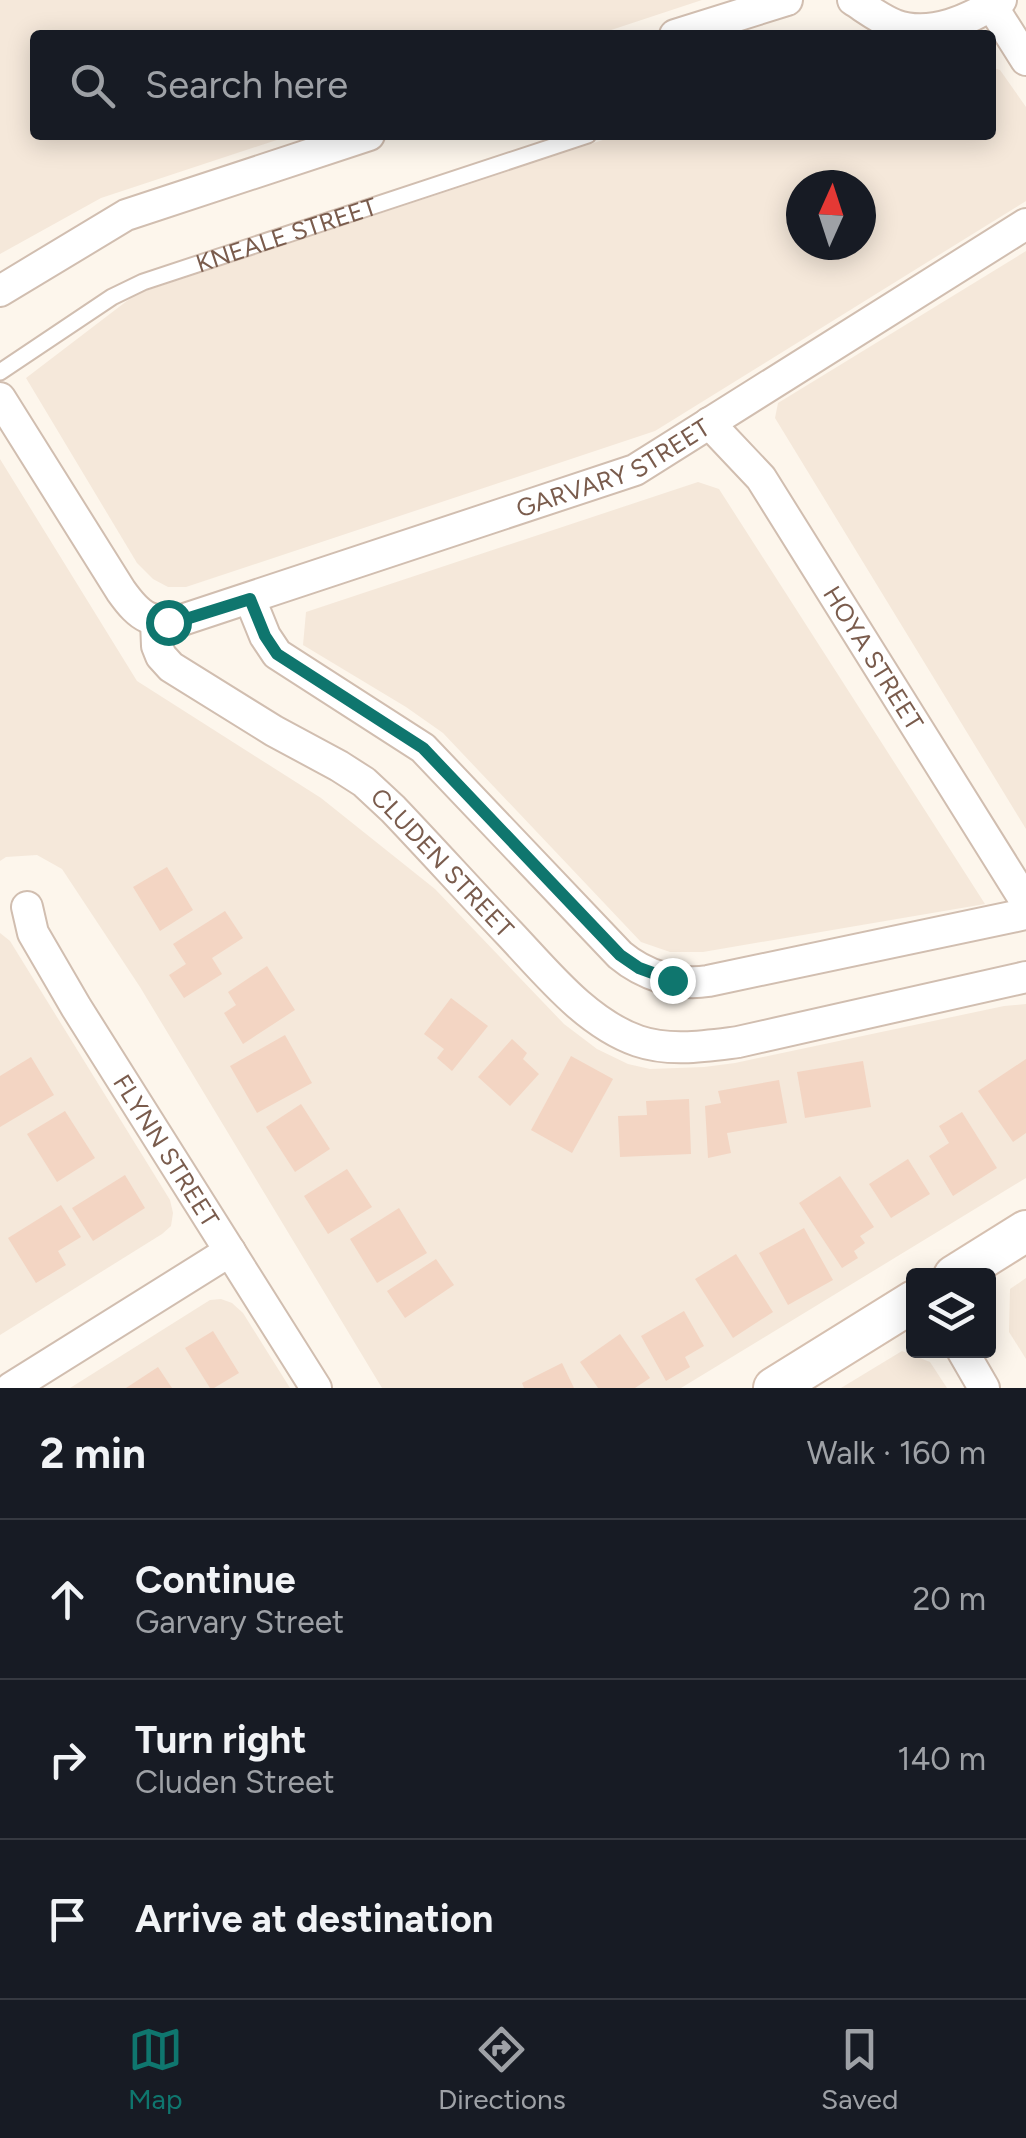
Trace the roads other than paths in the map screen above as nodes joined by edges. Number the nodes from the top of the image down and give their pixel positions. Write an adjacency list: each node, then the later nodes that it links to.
1 (787, 0): 4 (street)
2 (854, 0): 3 (street)
3 (996, 3): 5 (street)
4 (692, 30)
5 (1026, 60)
6 (355, 140): 9 (street)
7 (573, 140): 10 (lane, KNEALE STREET)
8 (1026, 224): 12 (street, GARVARY STREET)
9 (0, 290)
10 (0, 372)
11 (0, 398): 14 (street)
12 (709, 423): 13 (street, GARVARY STREET); 15 (street, HOYA STREET)
13 (250, 599): 14 (street, GARVARY STREET); 17 (street)
14 (156, 621): 18 (street, CLUDEN STREET)
15 (1026, 902)
16 (27, 908): 20 (street, FLYNN STREET)
17 (1026, 914)
18 (1026, 977)
19 (1026, 1231): 21 (main road)
20 (230, 1251): 24 (street); 25 (street, FLYNN STREET)
21 (967, 1268)
22 (906, 1306): 26 (main road)
23 (967, 1358): 27 (street)
24 (11, 1388)
25 (316, 1388)
26 (774, 1388)
27 (984, 1388)

